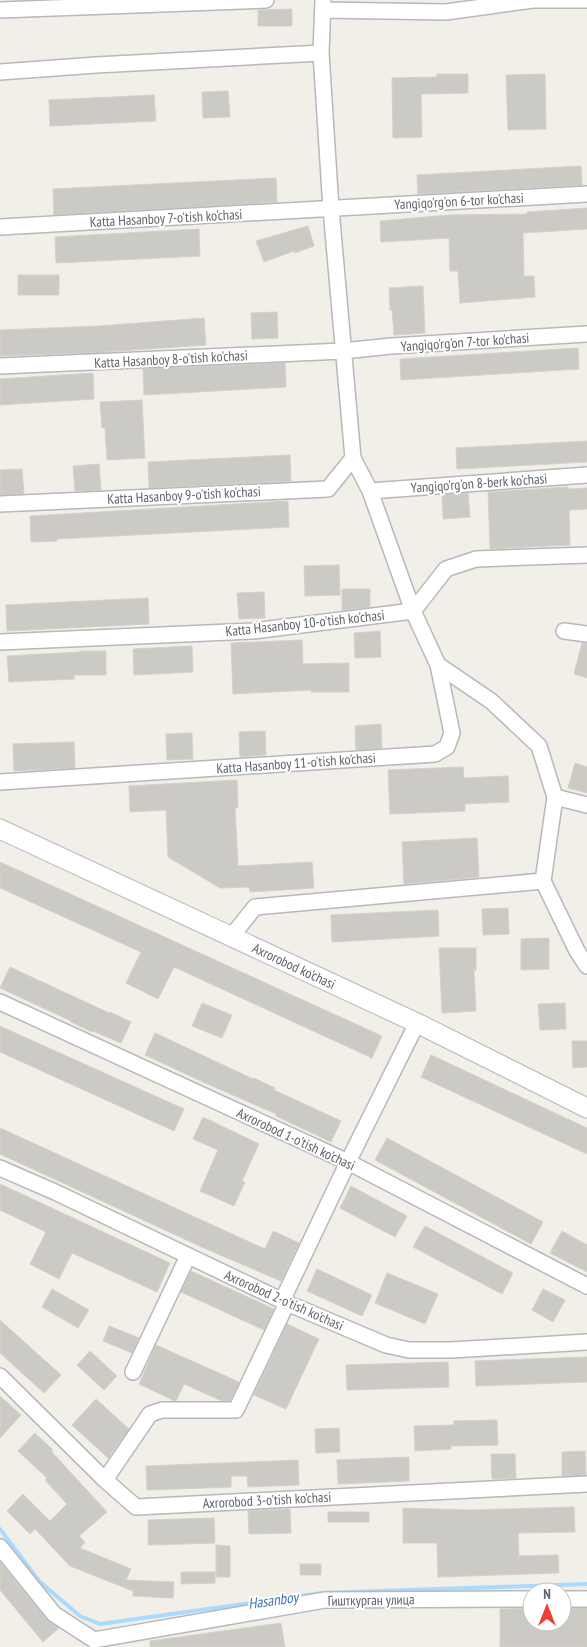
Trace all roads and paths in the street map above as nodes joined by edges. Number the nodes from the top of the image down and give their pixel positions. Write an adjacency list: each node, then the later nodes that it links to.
1 (266, 0): 5 (street)
2 (587, 0): 4 (street)
3 (323, 5): 4 (street); 6 (street)
4 (380, 6)
5 (0, 10)
6 (321, 53): 7 (street); 9 (street)
7 (0, 72)
8 (587, 194): 9 (street, Yangiqo'rg'on 6-tor ko'chasi)
9 (332, 209): 10 (street, Katta Hasanboy 7-o'tish ko'chasi); 12 (street)
10 (0, 227)
11 (587, 334): 12 (street, Yangiqo'rg'on 7-tor ko'chasi)
12 (343, 351): 13 (street, Katta Hasanboy 8-o'tish ko'chasi); 14 (street)
13 (0, 366)
14 (353, 458): 16 (street, Katta Hasanboy 11-o'tish ko'chasi); 17 (street, Katta Hasanboy 9-o'tish ko'chasi)
15 (587, 475): 16 (street, Yangiqo'rg'on 8-berk ko'chasi)
16 (370, 491): 19 (street, Katta Hasanboy 11-o'tish ko'chasi)
17 (0, 504)
18 (587, 555): 19 (street)
19 (413, 611): 22 (street, Katta Hasanboy 10-o'tish ko'chasi); 23 (street, Katta Hasanboy 11-o'tish ko'chasi)
20 (564, 631): 21 (street)
21 (587, 634)
22 (0, 642)
23 (438, 665): 24 (street, Katta Hasanboy 11-o'tish ko'chasi); 25 (street)
24 (0, 782)
25 (555, 797): 26 (street); 28 (street)
26 (587, 805)
27 (0, 829): 29 (street, Axrorobod ko'chasi)
28 (543, 881): 29 (street); 30 (street)
29 (231, 937): 32 (street, Axrorobod ko'chasi)
30 (587, 966)
31 (0, 1002): 34 (street, Axrorobod 1-o'tish ko'chasi)
32 (417, 1023): 33 (street, Axrorobod ko'chasi); 34 (street)
33 (587, 1108)
34 (348, 1162): 37 (street, Axrorobod 1-o'tish ko'chasi); 38 (street)
35 (0, 1168): 36 (street, Axrorobod 2-o'tish ko'chasi)
36 (188, 1256): 38 (street, Axrorobod 2-o'tish ko'chasi); 40 (street)
37 (587, 1286)
38 (284, 1302): 39 (street, Axrorobod 2-o'tish ko'chasi); 42 (street)
39 (587, 1342)
40 (133, 1372)
41 (0, 1376): 42 (street, Axrorobod 3-o'tish ko'chasi)
42 (105, 1480): 43 (street, Axrorobod 3-o'tish ko'chasi)
43 (587, 1484)
44 (0, 1547): 48 (street)
45 (522, 1599): 48 (street, Гишткурган улица)
46 (572, 1599): 47 (street)
47 (587, 1599)
48 (94, 1643)

